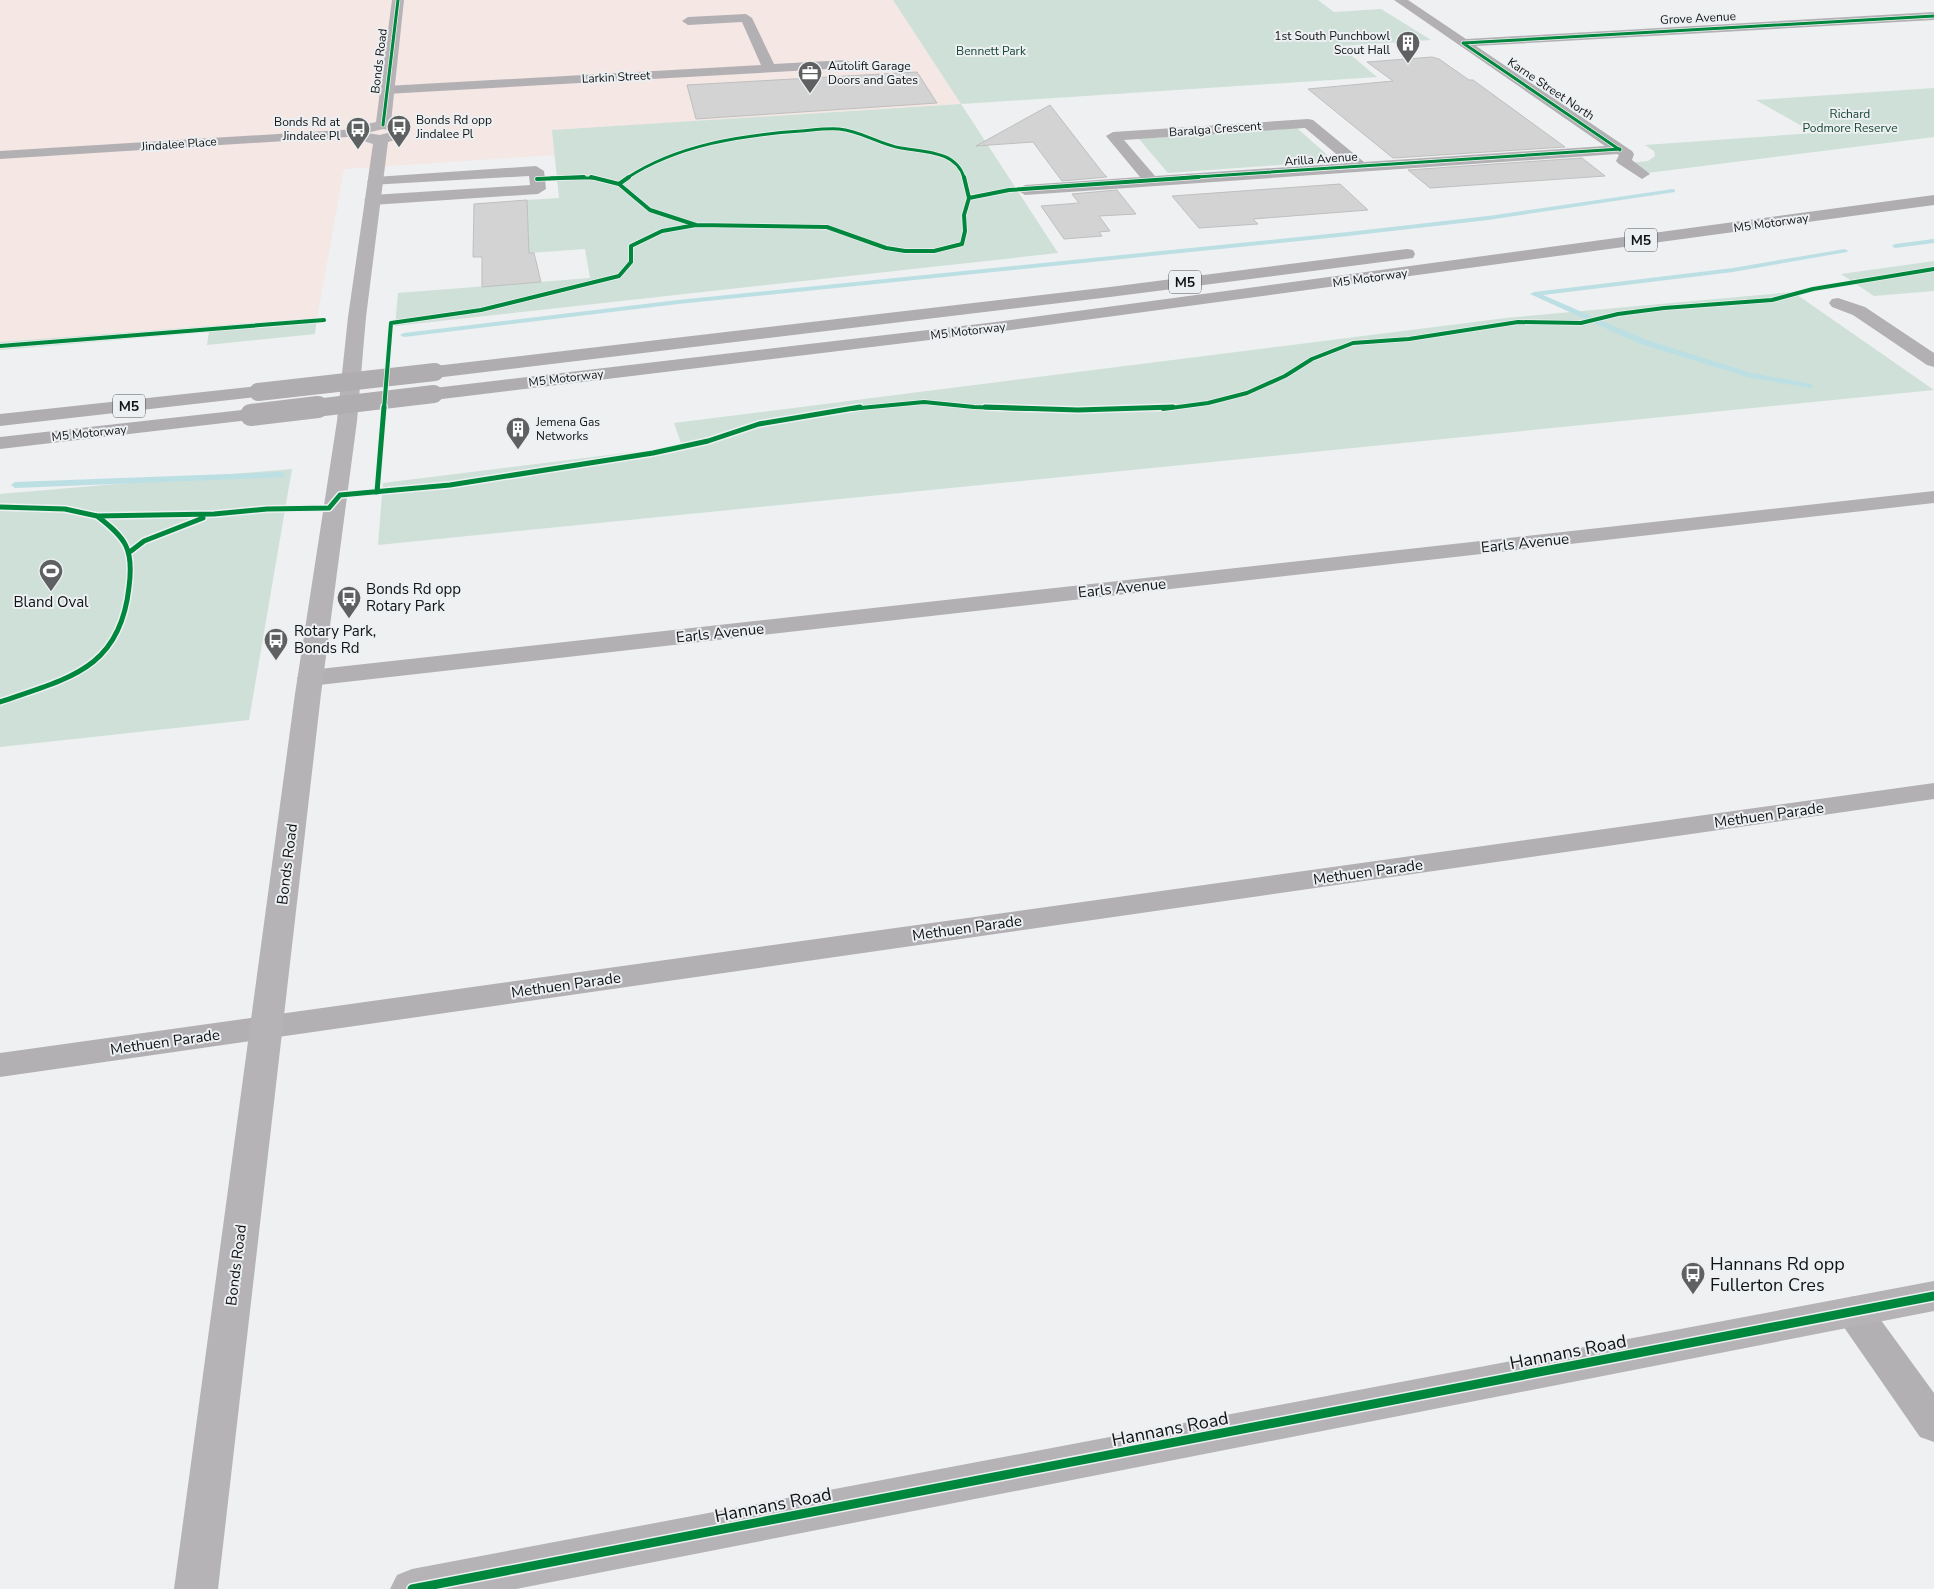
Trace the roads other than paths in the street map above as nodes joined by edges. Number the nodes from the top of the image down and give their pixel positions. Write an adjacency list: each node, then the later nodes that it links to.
1 (398, 0): 8 (main road, Bonds Road)
2 (1400, 0): 5 (street, Karne Street North)
3 (1934, 16): 5 (street, Grove Avenue)
4 (688, 21): 7 (street)
5 (1463, 43): 11 (street, Karne Street North)
6 (846, 64): 7 (street, Larkin Street)
7 (769, 68): 8 (street, Larkin Street)
8 (386, 90): 9 (main road, Bonds Road)
9 (382, 132): 10 (main road); 15 (main road, Bonds Road)
10 (358, 133): 12 (street, Jindalee Place)
11 (1623, 151): 13 (street, Arilla Avenue); 14 (street)
12 (0, 155)
13 (1361, 167): 16 (street, Arilla Avenue); 16 (street, Baralga Crescent)
14 (1642, 174)
15 (375, 182): 18 (main road, Bonds Road); 18 (street)
16 (1152, 182): 17 (street, Arilla Avenue)
17 (1024, 190)
18 (372, 200): 28 (main road, Bonds Road)
19 (1934, 200): 26 (highway, M5 Motorway / M5, bridge)
20 (1421, 252): 23 (highway, M5 Motorway / M5, bridge)
21 (1838, 303): 22 (street)
22 (1934, 361)
23 (258, 392): 24 (highway, M5); 25 (highway, M5 Motorway / M5)
24 (0, 414)
25 (0, 420)
26 (0, 443)
27 (1934, 497): 28 (street, Earls Avenue)
28 (310, 678): 30 (main road, Bonds Road)
29 (1934, 792): 30 (street, Methuen Parade)
30 (267, 1028): 31 (street, Methuen Parade); 35 (main road, Bonds Road)
31 (0, 1065)
32 (1934, 1296): 33 (main road, Hannans Road)
33 (1854, 1312): 34 (street); 36 (main road, Hannans Road)
34 (1934, 1425)
35 (196, 1589)
36 (412, 1589)

